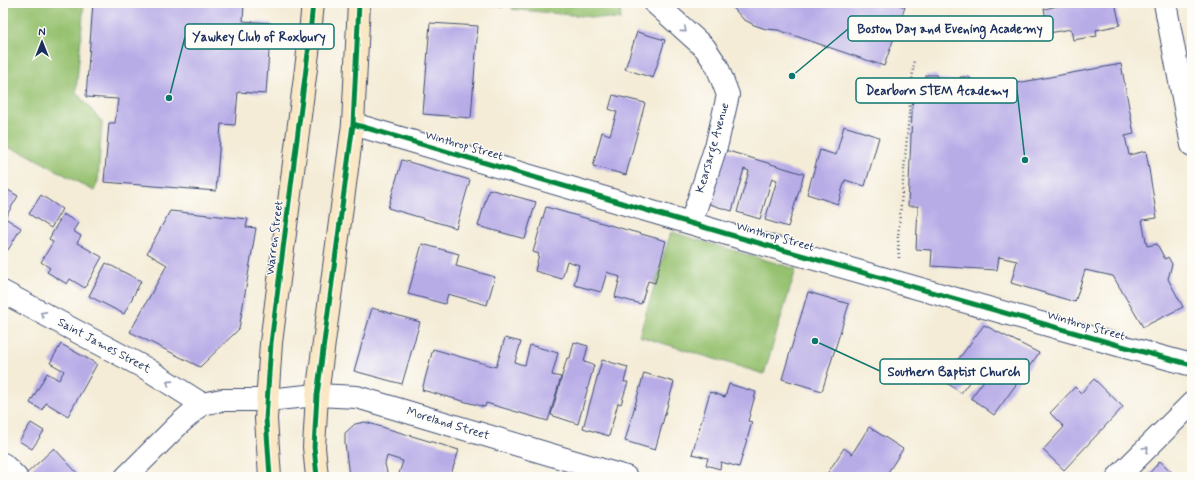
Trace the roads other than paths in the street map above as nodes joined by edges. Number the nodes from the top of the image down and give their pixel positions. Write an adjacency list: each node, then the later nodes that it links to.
1 (313, 3): 11 (main road, Warren Street)
2 (359, 3): 5 (main road)
3 (655, 3): 7 (street, Kearsarge Avenue, one-way to 7)
4 (1165, 3): 6 (street)
5 (353, 124): 7 (street, Winthrop Street); 10 (main road)
6 (1192, 145)
7 (691, 223): 9 (street, Winthrop Street)
8 (3, 292): 13 (street, Saint James Street, one-way to 8)
9 (1192, 365)
10 (317, 395): 11 (street, Moreland Street); 18 (main road); 19 (street, Moreland Street)
11 (268, 400): 13 (street, Moreland Street); 17 (main road, Warren Street)
12 (1192, 403): 20 (street, one-way to 12)
13 (202, 404): 16 (street)
14 (3, 464): 15 (street)
15 (16, 477)
16 (126, 477)
17 (270, 477)
18 (317, 477)
19 (626, 477)
20 (1118, 477)

